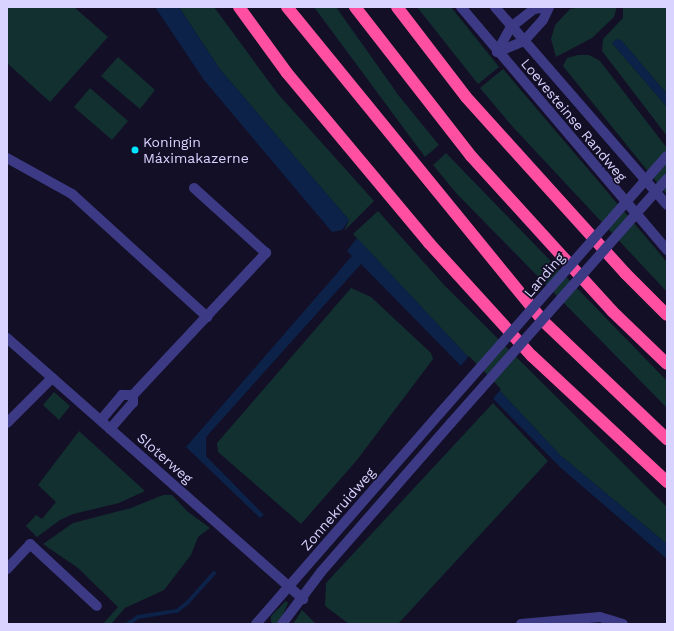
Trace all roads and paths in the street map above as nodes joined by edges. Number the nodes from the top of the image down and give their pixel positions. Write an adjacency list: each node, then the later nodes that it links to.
1 (239, 7): 29 (highway)
2 (287, 7): 28 (highway)
3 (355, 7): 20 (highway)
4 (397, 7): 17 (highway)
5 (461, 7): 10 (street, Loevesteinse Randweg)
6 (495, 7): 8 (street, Loevesteinse Randweg)
7 (548, 7): 8 (street); 9 (street)
8 (511, 27): 9 (street, Loevesteinse Randweg); 10 (street)
9 (524, 41): 10 (street); 15 (street, Loevesteinse Randweg)
10 (498, 52): 16 (street, Loevesteinse Randweg)
11 (667, 156): 23 (street, Landing, bridge)
12 (7, 158): 18 (street)
13 (667, 179): 26 (street, Landing, bridge)
14 (194, 188): 18 (street)
15 (667, 205)
16 (665, 246)
17 (667, 315)
18 (207, 317): 22 (street)
19 (7, 338): 21 (street, Sloterweg)
20 (667, 364)
21 (52, 378): 24 (street, Sloterweg); 25 (street)
22 (133, 395): 24 (street); 27 (street)
23 (441, 412): 31 (street, Zonnekruidweg)
24 (100, 420): 27 (street, Sloterweg)
25 (7, 423)
26 (451, 423): 32 (street, Zonnekruidweg)
27 (110, 429): 31 (street, Sloterweg)
28 (667, 439)
29 (667, 482)
30 (7, 570): 33 (street)
31 (288, 586): 32 (street, Sloterweg); 34 (street, Zonnekruidweg)
32 (303, 599): 35 (street, Zonnekruidweg)
33 (97, 606)
34 (256, 624)
35 (282, 624)
36 (521, 624): 37 (street)
37 (623, 624)

